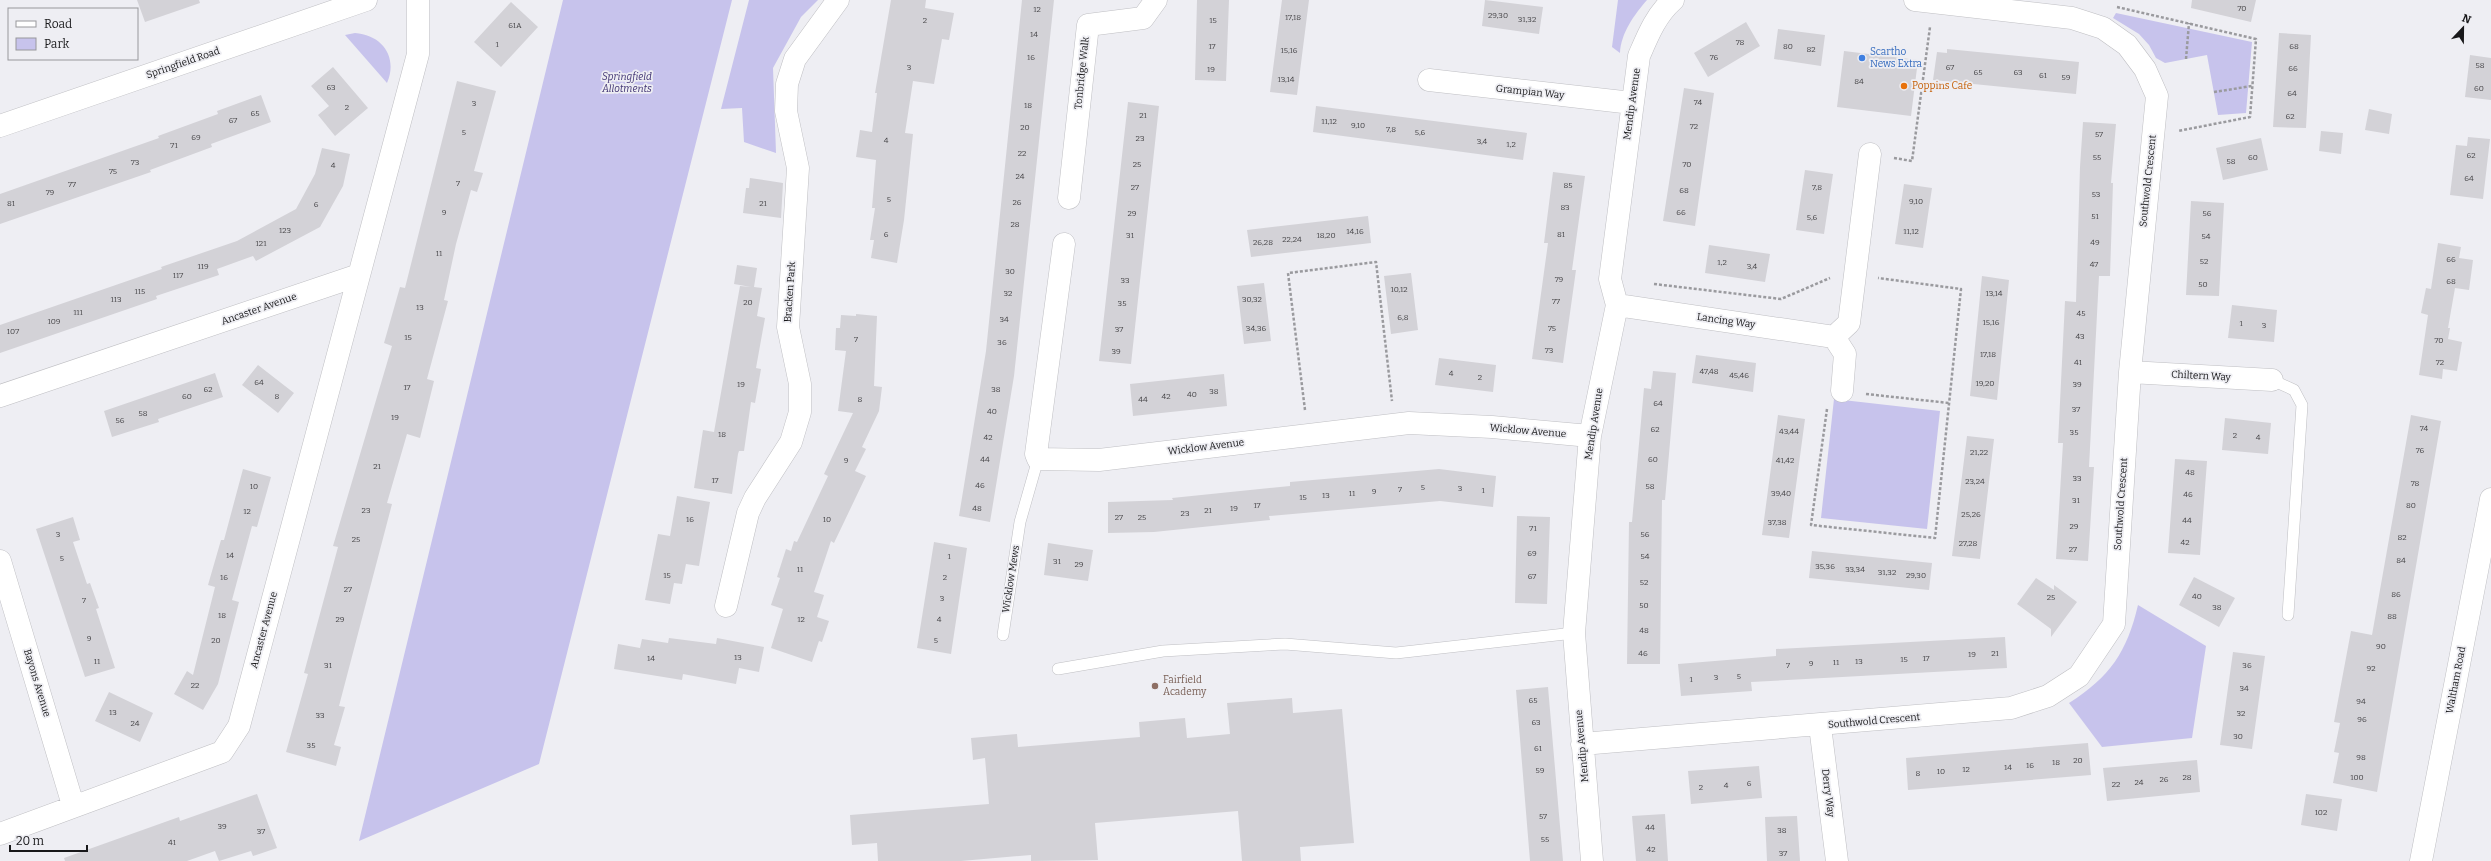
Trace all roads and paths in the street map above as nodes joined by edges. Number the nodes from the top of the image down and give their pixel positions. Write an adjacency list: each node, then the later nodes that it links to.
1 (366, 0): 14 (street, Springfield Road)
2 (418, 0): 19 (street, Ancaster Avenue)
3 (838, 0): 32 (street, Bracken Park)
4 (1156, 0): 17 (street, Tonbridge Walk)
5 (1673, 0): 13 (street, Mendip Avenue)
6 (1924, 1): 8 (street, Southwold Crescent); 16 (path)
7 (2189, 23): 8 (path); 9 (path); 11 (path)
8 (2103, 28): 15 (street, Southwold Crescent)
9 (2186, 59)
10 (1429, 80): 13 (street, Grampian Way)
11 (2252, 86): 12 (path); 15 (path)
12 (2214, 92)
13 (1632, 103): 20 (street, Mendip Avenue)
14 (0, 126)
15 (2153, 132): 22 (street, Southwold Crescent)
16 (1870, 154): 21 (street)
17 (1069, 198)
18 (1064, 244): 29 (street)
19 (359, 275): 25 (street, Ancaster Avenue); 39 (street, Ancaster Avenue)
20 (1617, 305): 21 (street, Lancing Way); 28 (street, Mendip Avenue)
21 (1834, 337): 24 (street)
22 (2130, 372): 23 (street, Chiltern Way); 37 (street, Southwold Crescent)
23 (2272, 380): 33 (lane)
24 (1842, 391)
25 (0, 396)
26 (1396, 424): 27 (street, Wicklow Avenue); 27 (path); 28 (street, Wicklow Avenue)
27 (1308, 435): 29 (street, Wicklow Avenue)
28 (1590, 436): 34 (street, Mendip Avenue)
29 (1038, 459): 35 (lane, Wicklow Mews)
30 (2491, 499): 43 (street, Waltham Road)
31 (0, 561): 39 (street, Bayons Avenue)
32 (726, 606)
33 (2288, 615)
34 (1574, 633): 36 (lane); 38 (street, Mendip Avenue)
35 (1003, 635)
36 (1058, 669)
37 (1820, 726): 38 (street, Southwold Crescent); 42 (street, Derry Way)
38 (1582, 744): 41 (street, Mendip Avenue)
39 (73, 805): 40 (street, Ancaster Avenue)
40 (0, 834)
41 (1592, 861)
42 (1837, 861)
43 (2421, 861)

